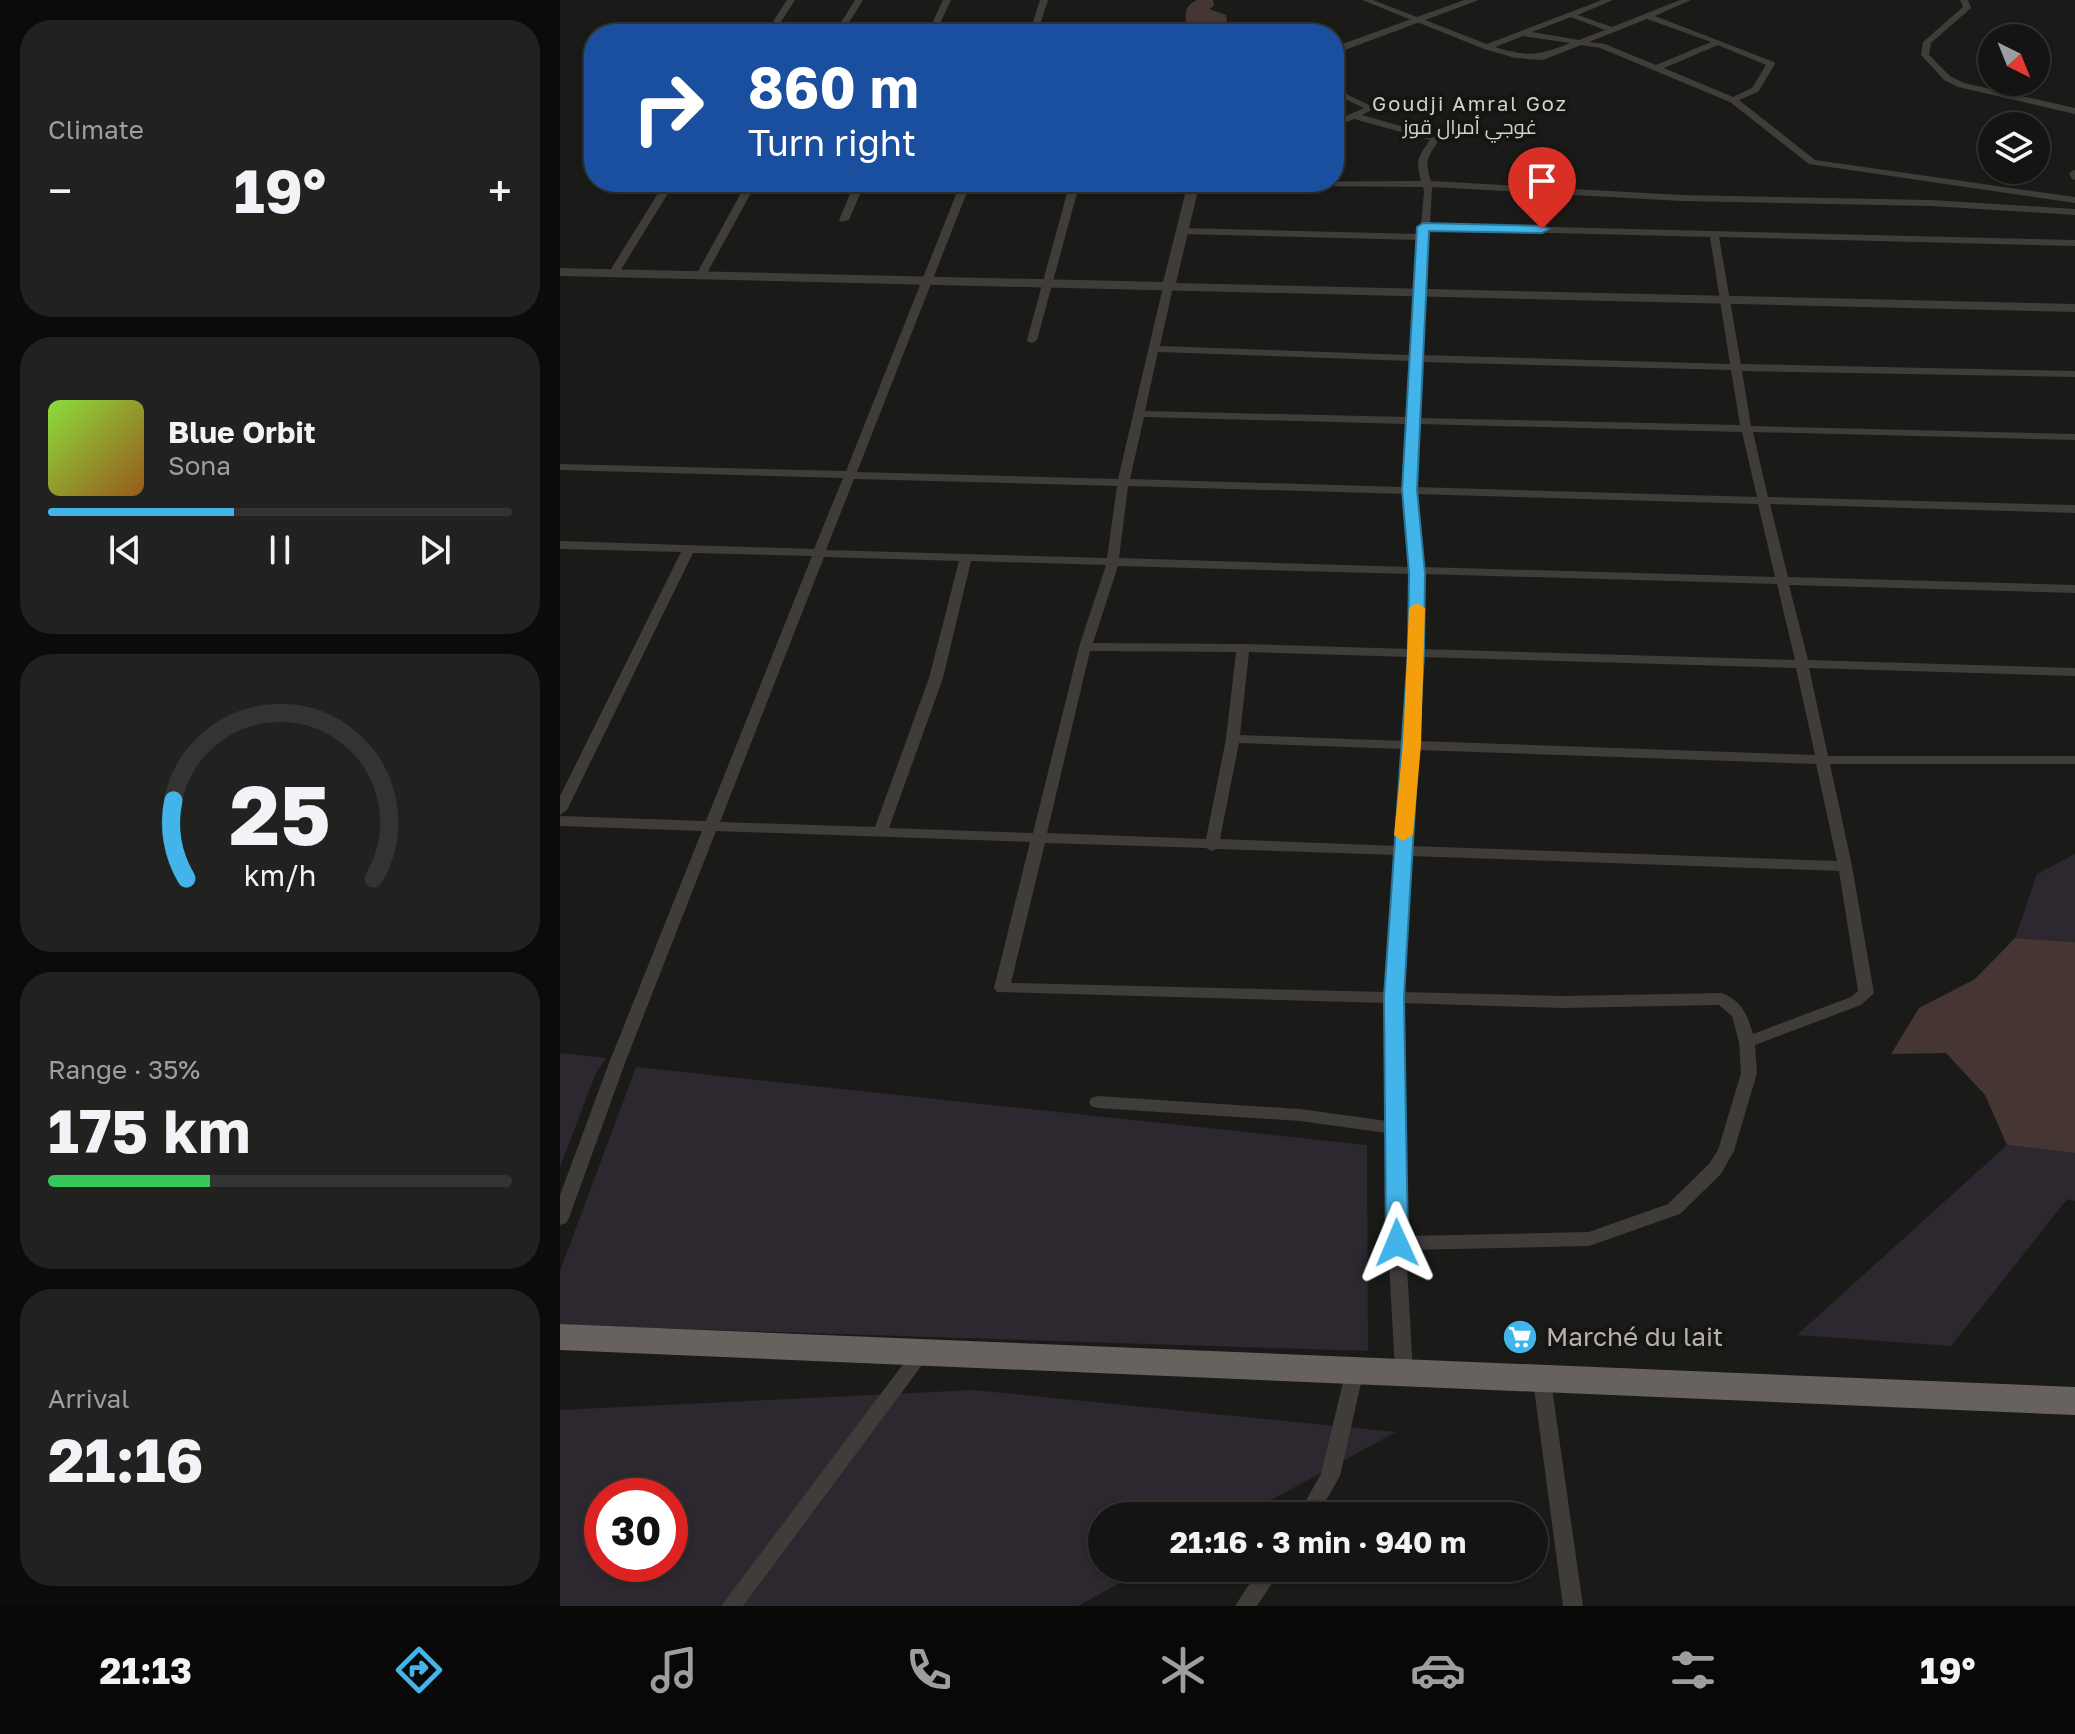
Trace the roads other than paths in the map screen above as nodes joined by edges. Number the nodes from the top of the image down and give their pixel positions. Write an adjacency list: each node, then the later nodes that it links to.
1 (791, 0): 13 (street)
2 (859, 0): 14 (street)
3 (947, 0): 15 (street)
4 (1044, 0): 16 (street)
5 (1366, 0): 12 (street)
6 (1474, 0): 12 (street)
7 (1609, 0): 10 (street)
8 (1687, 0): 11 (street)
9 (1964, 0): 26 (street)
10 (1572, 15): 17 (street); 18 (street)
11 (1648, 16): 17 (street); 19 (street)
12 (1417, 20): 21 (street); 22 (street)
13 (775, 24)
14 (844, 24)
15 (936, 24)
16 (1036, 24)
17 (1614, 30): 20 (street)
18 (1521, 33): 20 (street); 22 (street)
19 (1718, 42): 23 (street); 25 (street)
20 (1583, 43): 22 (street); 23 (street)
21 (1344, 47)
22 (1487, 47)
23 (1656, 68): 25 (street)
24 (1344, 95): 27 (street)
25 (1733, 100): 37 (street)
26 (2075, 111)
27 (1355, 116): 28 (street); 30 (street)
28 (1344, 120)
29 (1344, 183): 30 (street)
30 (1429, 184): 38 (street); 41 (street)
31 (664, 192): 45 (street)
32 (747, 192): 46 (street)
33 (856, 192): 39 (street)
34 (962, 192): 47 (street)
35 (1072, 192): 48 (street)
36 (1192, 192): 40 (street)
37 (2075, 200)
38 (2075, 212)
39 (844, 220)
40 (1182, 231): 41 (street); 49 (street)
41 (1423, 232): 42 (street); 50 (street)
42 (1714, 234): 43 (street); 51 (street)
43 (2075, 243)
44 (560, 272): 45 (street)
45 (613, 274): 46 (street)
46 (701, 275): 47 (street)
47 (930, 281): 48 (street); 63 (street)
48 (1047, 284): 49 (street); 53 (street)
49 (1168, 287): 50 (street); 54 (street)
50 (1418, 292): 51 (street); 55 (street)
51 (1727, 300): 52 (street); 56 (street)
52 (2075, 308)
53 (1032, 340)
54 (1155, 349): 55 (street); 58 (street)
55 (1416, 358): 56 (street); 59 (street)
56 (1734, 367): 57 (street); 60 (street)
57 (2075, 374)
58 (1138, 414): 59 (street); 64 (street)
59 (1414, 421): 60 (street); 65 (street)
60 (1746, 427): 61 (street); 66 (street)
61 (2075, 437)
62 (560, 467): 63 (street)
63 (852, 474): 64 (street); 70 (street)
64 (1123, 483): 65 (street); 72 (street)
65 (1409, 490): 66 (street); 73 (street)
66 (1762, 500): 67 (street); 74 (street)
67 (2075, 509)
68 (560, 545): 69 (street)
69 (689, 549): 70 (street); 85 (street)
70 (821, 551): 71 (street); 87 (street)
71 (966, 556): 72 (street); 88 (street)
72 (1113, 561): 73 (street); 76 (street)
73 (1417, 573): 74 (street); 78 (street)
74 (1782, 581): 75 (street); 79 (street)
75 (2075, 589)
76 (1085, 647): 77 (street); 89 (street)
77 (1243, 648): 78 (street); 81 (street)
78 (1416, 653): 79 (street); 82 (street)
79 (1802, 664): 80 (street); 83 (street)
80 (2075, 672)
81 (1233, 739): 82 (street); 90 (street)
82 (1412, 745): 83 (street); 91 (street)
83 (1822, 760): 84 (street); 92 (street)
84 (2075, 760)
85 (560, 810)
86 (560, 821): 87 (street)
87 (711, 826): 88 (street); 97 (street)
88 (880, 832): 89 (street)
89 (1040, 840): 90 (street); 93 (street)
90 (1212, 846): 91 (street)
91 (1402, 851): 92 (street); 93 (street)
92 (1845, 866): 94 (street)
93 (1394, 997): 94 (street); 96 (street)
94 (1747, 1042): 98 (street)
95 (1097, 1102): 96 (street)
96 (1395, 1128): 98 (street)
97 (560, 1218)
98 (1397, 1243): 102 (street)
99 (560, 1337): 100 (highway)
100 (922, 1352): 101 (highway); 107 (street)
101 (1355, 1370): 102 (highway); 105 (street)
102 (1404, 1372): 103 (highway)
103 (1542, 1381): 104 (highway); 109 (street)
104 (2075, 1401)
105 (1315, 1502)
106 (1262, 1582): 108 (street)
107 (731, 1606)
108 (1245, 1606)
109 (1573, 1606)

